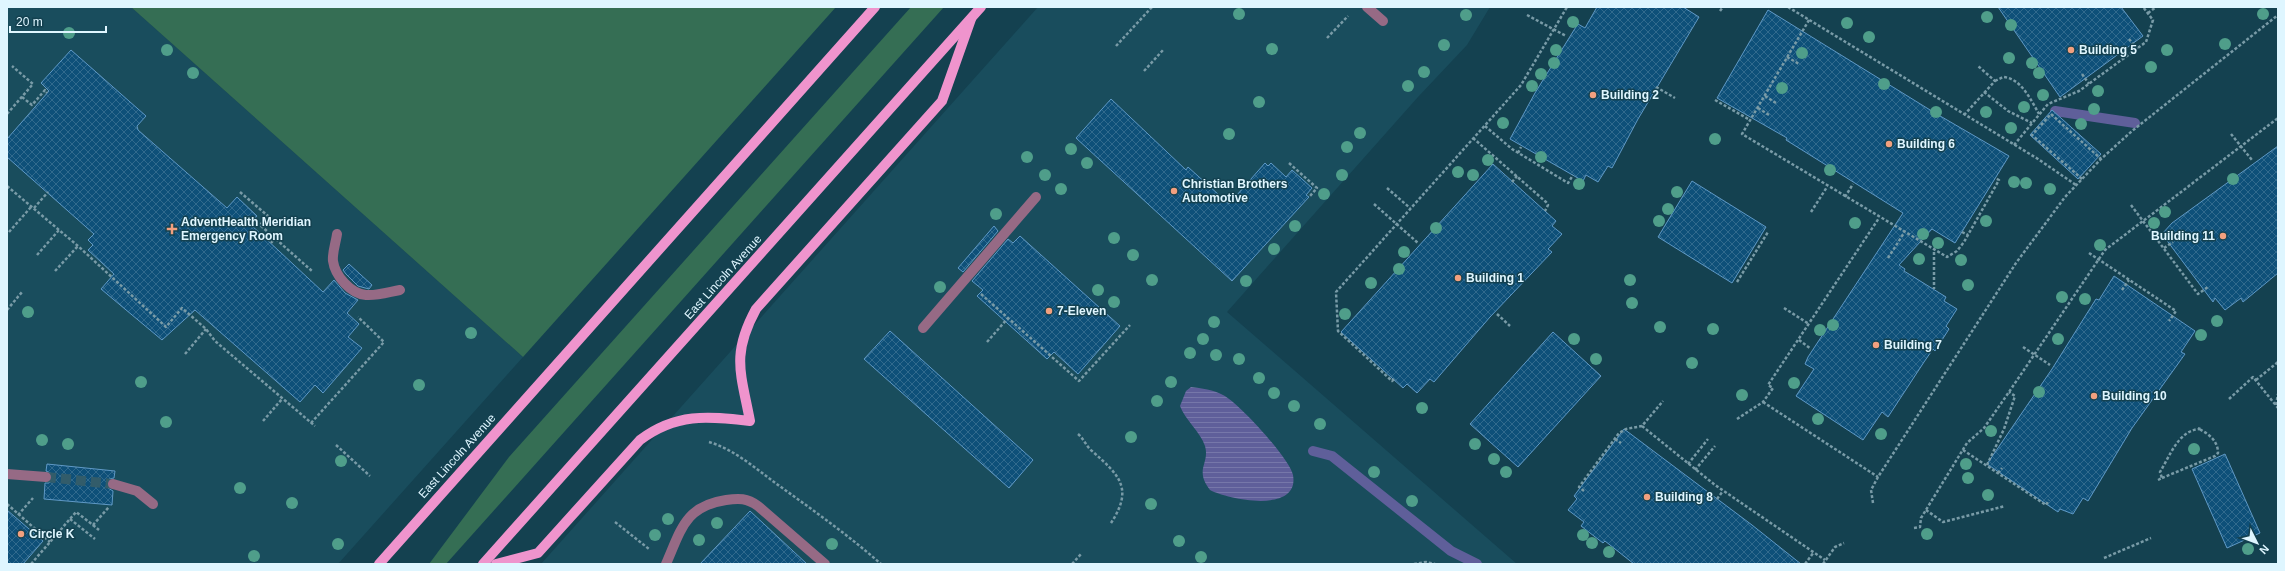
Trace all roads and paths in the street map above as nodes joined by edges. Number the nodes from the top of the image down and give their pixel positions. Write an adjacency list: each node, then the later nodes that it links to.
1 (875, 7): 193 (main road, East Lincoln Avenue)
2 (981, 7): 16 (main road, East Lincoln Avenue)
3 (1152, 7): 23 (path)
4 (1367, 7): 18 (lane)
5 (1560, 7): 10 (path)
6 (1723, 7): 11 (path)
7 (1788, 7): 17 (path)
8 (2143, 7): 13 (path)
9 (2156, 7): 13 (path)
10 (1566, 8): 19 (path)
11 (1720, 11)
12 (1350, 13): 21 (path)
13 (2148, 13): 25 (path)
14 (1527, 15): 19 (path)
15 (2278, 15): 57 (path)
16 (971, 18): 194 (main road, East Lincoln Avenue); 195 (main road)
17 (1809, 20): 26 (path); 46 (path)
18 (1383, 21)
19 (1554, 29): 20 (path); 50 (path)
20 (1566, 36)
21 (1327, 38)
22 (2129, 39): 25 (path)
23 (1116, 46)
24 (1164, 49): 30 (path)
25 (2136, 49): 33 (path)
26 (1787, 57): 27 (path); 37 (path)
27 (1799, 64)
28 (12, 66): 38 (path)
29 (1978, 66): 32 (path)
30 (1144, 71)
31 (2082, 74): 33 (path)
32 (1995, 81): 35 (path); 44 (path)
33 (2089, 84): 44 (path)
34 (1656, 88): 39 (path)
35 (1984, 92): 46 (path); 49 (path)
36 (48, 93): 38 (path)
37 (1765, 96): 41 (path); 42 (path)
38 (22, 97): 43 (path)
39 (1675, 98)
40 (1715, 100): 48 (path)
41 (1776, 103)
42 (1758, 108): 45 (path); 48 (path)
43 (7, 114)
44 (2040, 114): 49 (path)
45 (1769, 115)
46 (1964, 115): 53 (path)
47 (2278, 118): 54 (path)
48 (1750, 120): 68 (path)
49 (2032, 123): 53 (path)
50 (1485, 126): 52 (path); 56 (path)
51 (2231, 134): 54 (path)
52 (1473, 138): 61 (path); 78 (path)
53 (2014, 145): 66 (path)
54 (2241, 146): 58 (path); 82 (path)
55 (1521, 147): 56 (path)
56 (1518, 152): 60 (path)
57 (2101, 159): 63 (path); 63 (path)
58 (2252, 160)
59 (1289, 163): 72 (path)
60 (1573, 175)
61 (1517, 176): 64 (path); 79 (path)
62 (1995, 178): 90 (path)
63 (2082, 179): 66 (path)
64 (1512, 182)
65 (1853, 184): 74 (path)
66 (2076, 185): 161 (path)
67 (7, 186): 77 (path)
68 (1827, 187): 74 (path); 80 (path)
69 (1387, 188): 78 (path)
70 (48, 192): 77 (path)
71 (240, 192): 91 (path)
72 (1310, 196)
73 (1036, 197): 121 (lane)
74 (1845, 197): 81 (path)
75 (1374, 204): 83 (path)
76 (2131, 205): 82 (path)
77 (32, 207): 84 (path); 85 (path)
78 (1410, 208): 83 (path)
79 (1545, 211)
80 (1811, 212)
81 (1879, 218): 88 (path); 118 (path)
82 (2142, 220): 96 (path); 101 (path)
83 (1396, 225): 94 (path); 131 (path)
84 (59, 230): 95 (path); 99 (path)
85 (9, 232)
86 (1768, 232): 105 (path)
87 (1962, 232): 90 (path)
88 (1904, 233): 97 (path); 100 (path)
89 (337, 234): 108 (lane)
90 (1968, 235): 97 (path)
91 (275, 238): 93 (path); 103 (path)
92 (2173, 242): 96 (path)
93 (271, 243)
94 (1418, 243)
95 (78, 246): 102 (path); 122 (path)
96 (2164, 248): 106 (path)
97 (1934, 252): 107 (path)
98 (2089, 253): 101 (path)
99 (37, 256)
100 (1888, 258)
101 (2098, 259): 104 (path); 128 (path)
102 (56, 271)
103 (314, 273)
104 (2129, 280): 109 (path); 117 (path)
105 (1737, 282)
106 (2208, 287)
107 (1934, 289)
108 (400, 290)
109 (2122, 290)
110 (22, 292): 113 (path)
111 (978, 292): 116 (path)
112 (1784, 308): 118 (path)
113 (7, 310)
114 (355, 314): 142 (path)
115 (1497, 314): 120 (path)
116 (1008, 318): 119 (path); 124 (path)
117 (2170, 321)
118 (1809, 324): 123 (path)
119 (1130, 325)
120 (1510, 326)
121 (923, 328)
122 (206, 329): 127 (path); 135 (path)
123 (1798, 340): 126 (path); 138 (path)
124 (987, 342)
125 (2023, 347): 128 (path)
126 (1811, 349)
127 (185, 354)
128 (2035, 355): 130 (path); 133 (path)
129 (2278, 362): 132 (path)
130 (2050, 365)
131 (1394, 380)
132 (2256, 380): 136 (path); 139 (path)
133 (2009, 392): 152 (path); 154 (path)
134 (2278, 394): 139 (path)
135 (282, 399): 141 (path); 142 (path)
136 (2229, 399)
137 (1663, 401): 144 (path)
138 (1763, 402): 140 (path); 161 (path)
139 (2277, 407)
140 (1737, 419)
141 (263, 421)
142 (311, 423): 143 (path)
143 (315, 426)
144 (1642, 426): 146 (path); 153 (path)
145 (1078, 434): 179 (path)
146 (1615, 439): 149 (path); 165 (path)
147 (1708, 439): 153 (path)
148 (704, 440): 198 (path)
149 (1620, 443)
150 (336, 445): 159 (path)
151 (1715, 446): 156 (path)
152 (1963, 450): 154 (path); 175 (path)
153 (1688, 464): 156 (path)
154 (1987, 465): 157 (path)
155 (2002, 468): 157 (path)
156 (1695, 470): 166 (path)
157 (1998, 473): 169 (path)
158 (7, 474): 160 (lane)
159 (370, 476)
160 (46, 477)
161 (1878, 477): 171 (path)
162 (2162, 478): 162 (path); 163 (path)
163 (2158, 480)
164 (114, 484): 173 (lane)
165 (1584, 491)
166 (1723, 491): 168 (path); 187 (path)
167 (38, 492): 176 (path)
168 (1717, 499)
169 (2049, 500)
170 (113, 503): 180 (path)
171 (1873, 503)
172 (7, 504): 176 (path)
173 (153, 504)
174 (2005, 506): 175 (path)
175 (1926, 510): 181 (path)
176 (18, 514): 185 (path)
177 (70, 519): 180 (path); 184 (path); 185 (path)
178 (615, 522): 188 (path)
179 (1111, 523)
180 (93, 525): 182 (path)
181 (1914, 528)
182 (99, 530)
183 (2151, 538): 190 (path)
184 (95, 539)
185 (50, 542): 192 (path)
186 (1844, 543): 191 (path)
187 (1814, 552): 191 (path); 202 (path)
188 (654, 553)
189 (1081, 554): 199 (path)
190 (2104, 558)
191 (1825, 560): 203 (path)
192 (31, 564)
193 (379, 564)
194 (483, 564)
195 (496, 564)
196 (666, 564): 197 (lane)
197 (825, 564)
198 (881, 564)
199 (1072, 564)
200 (1414, 564): 201 (path)
201 (1435, 564)
202 (1806, 564)
203 (1822, 564)

